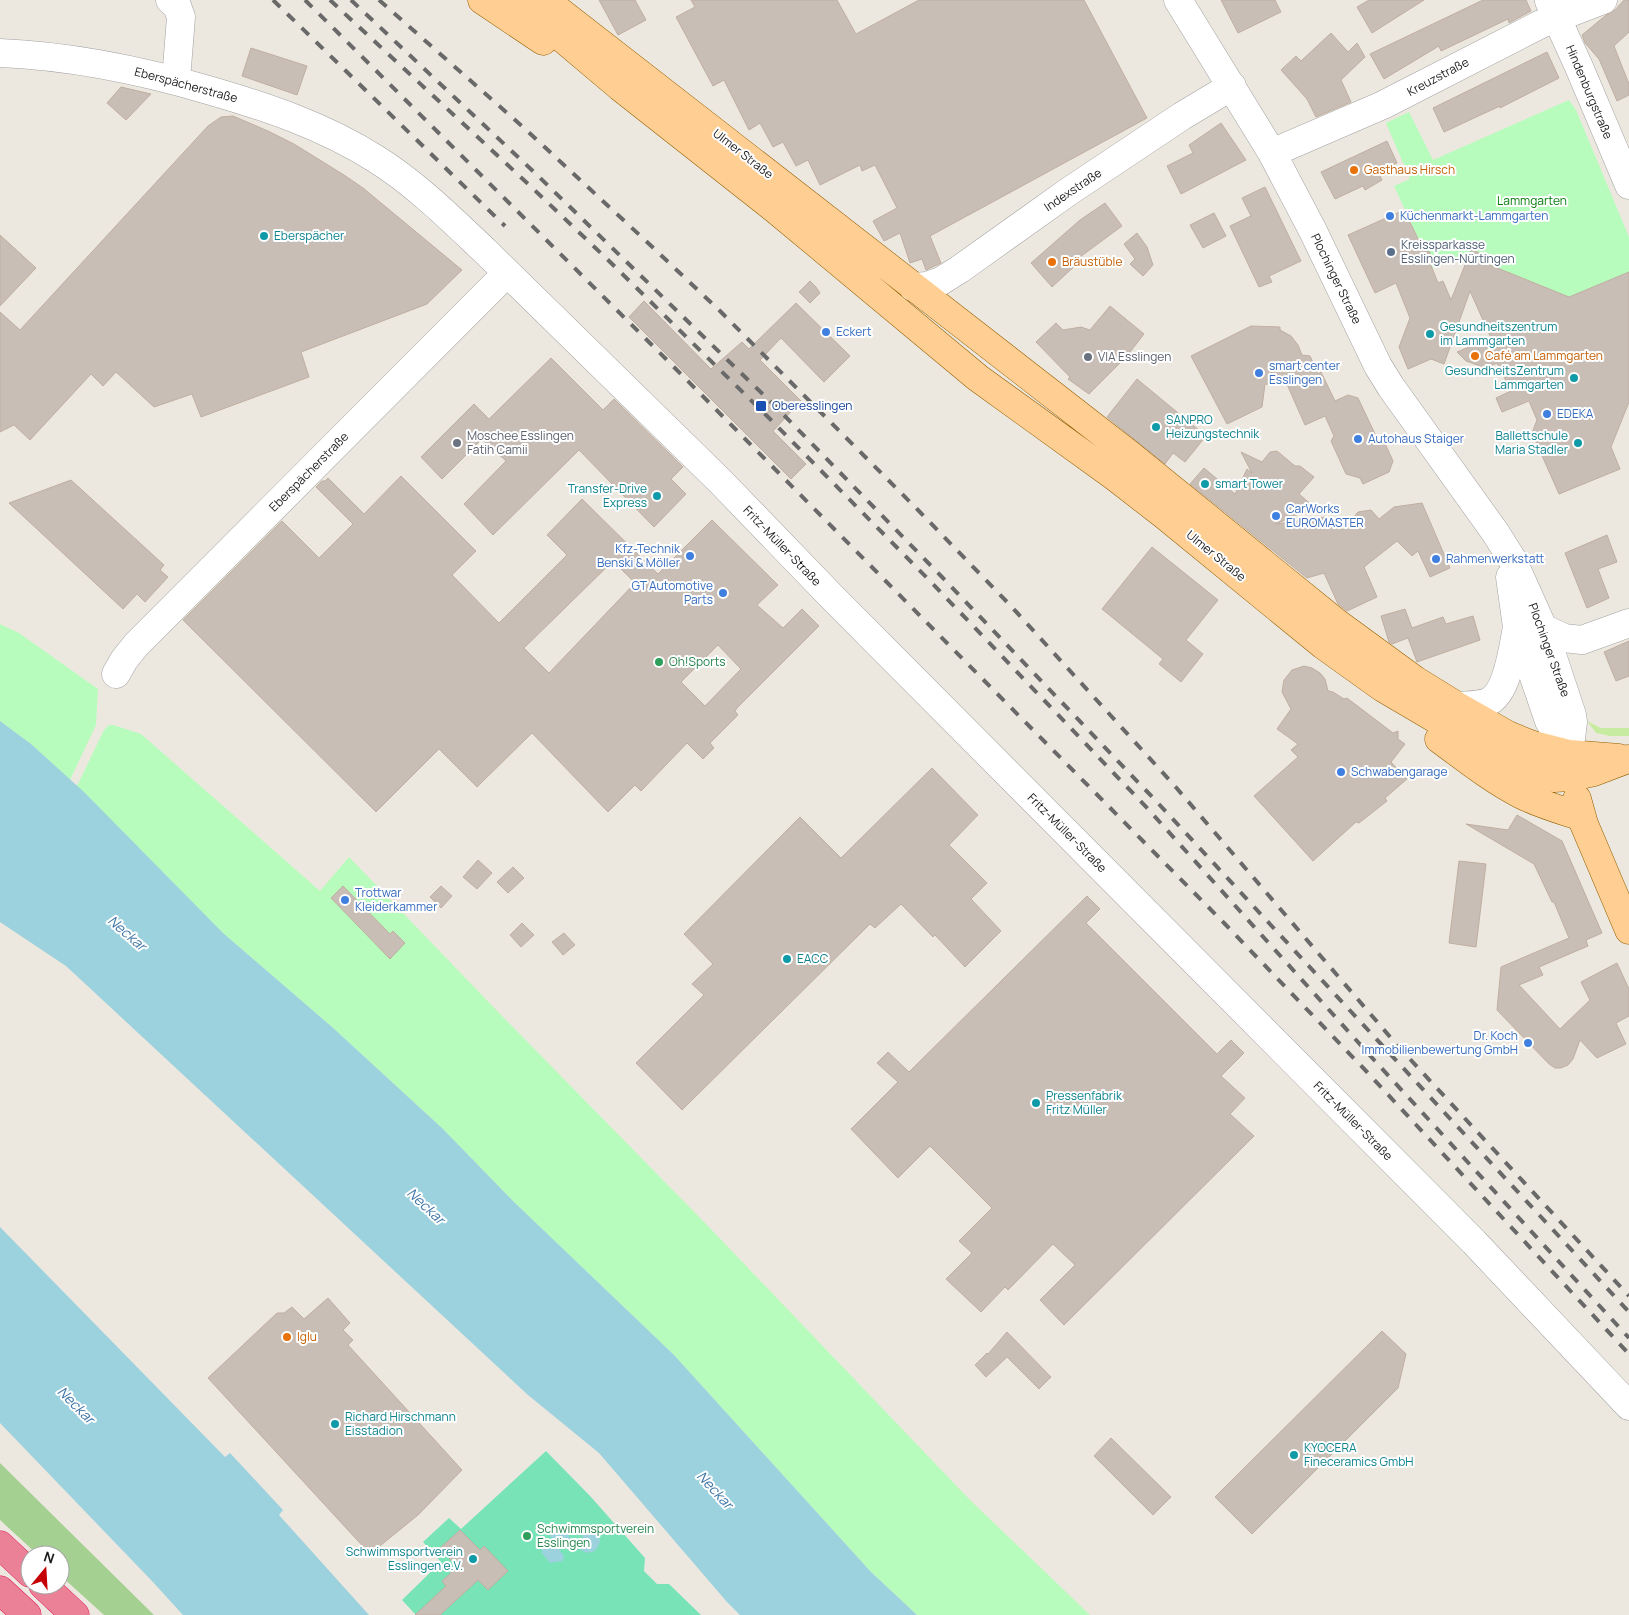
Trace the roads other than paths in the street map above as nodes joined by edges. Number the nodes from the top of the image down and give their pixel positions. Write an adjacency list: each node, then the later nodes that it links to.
1 (170, 0): 9 (street)
2 (482, 0): 11 (main road)
3 (517, 0): 11 (main road, Ulmer Straße)
4 (545, 0): 15 (main road, Ulmer Straße)
5 (1178, 0): 10 (street, Plochinger Straße)
6 (1603, 0): 7 (street, Kreuzstraße)
7 (1552, 9): 12 (street, Kreuzstraße); 13 (street, Hindenburgstraße)
8 (0, 53): 9 (street, Eberspächerstraße)
9 (176, 80): 14 (street, Eberspächerstraße)
10 (1232, 86): 12 (street, Plochinger Straße); 15 (street, Indexstraße)
11 (620, 87): 16 (main road, Ulmer Straße)
12 (1272, 153): 19 (street, Plochinger Straße)
13 (1629, 184)
14 (504, 270): 20 (street, Eberspächerstraße); 27 (street, Fritz-Müller-Straße)
15 (913, 287): 17 (main road, Ulmer Straße)
16 (879, 297): 17 (main road, Ulmer Straße); 21 (main road, Ulmer Straße)
17 (940, 308): 22 (main road, Ulmer Straße)
18 (1629, 624): 19 (street)
19 (1530, 628): 22 (street); 24 (street, Plochinger Straße)
20 (116, 674)
21 (1383, 688): 24 (main road, Ulmer Straße); 25 (main road)
22 (1457, 706): 24 (main road, Ulmer Straße)
23 (1628, 759): 24 (main road)
24 (1570, 766): 25 (main road, Plochinger Straße)
25 (1582, 817): 26 (main road, Plochinger Straße)
26 (1629, 930)
27 (1629, 1406)
28 (0, 1544): 29 (highway)
29 (20, 1563)
30 (0, 1590): 32 (highway)
31 (54, 1595): 33 (highway)
32 (27, 1615)
33 (76, 1615)

